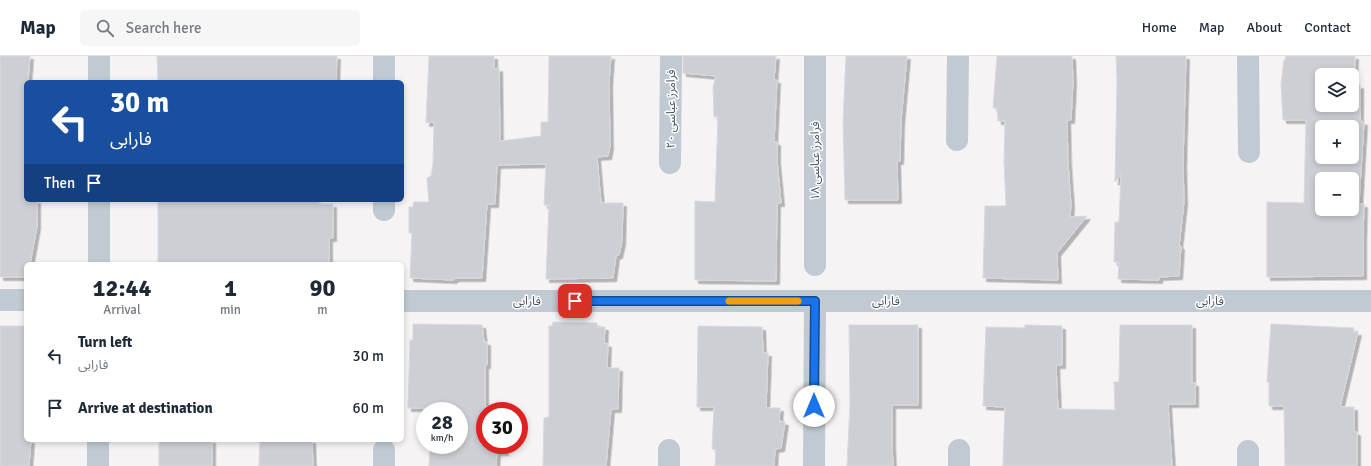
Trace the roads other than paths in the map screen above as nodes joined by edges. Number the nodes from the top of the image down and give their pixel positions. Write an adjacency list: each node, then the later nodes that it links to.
1 (99, 56): 7 (street)
2 (384, 56): 8 (street)
3 (671, 56): 11 (street, فرامرز عباسی ۲۰)
4 (815, 56): 14 (street, فرامرز عباسی ۱۸)
5 (958, 56): 9 (street)
6 (1248, 56): 10 (street)
7 (99, 80)
8 (384, 80)
9 (957, 140)
10 (1249, 152)
11 (670, 163)
12 (99, 202): 13 (street)
13 (99, 262)
14 (815, 265)
15 (0, 300): 16 (street)
16 (24, 300)
17 (404, 301): 18 (street, فارابی)
18 (815, 301): 19 (street, فارابی); 22 (street)
19 (1371, 301)
20 (98, 442): 21 (street)
21 (98, 466)
22 (814, 466)

